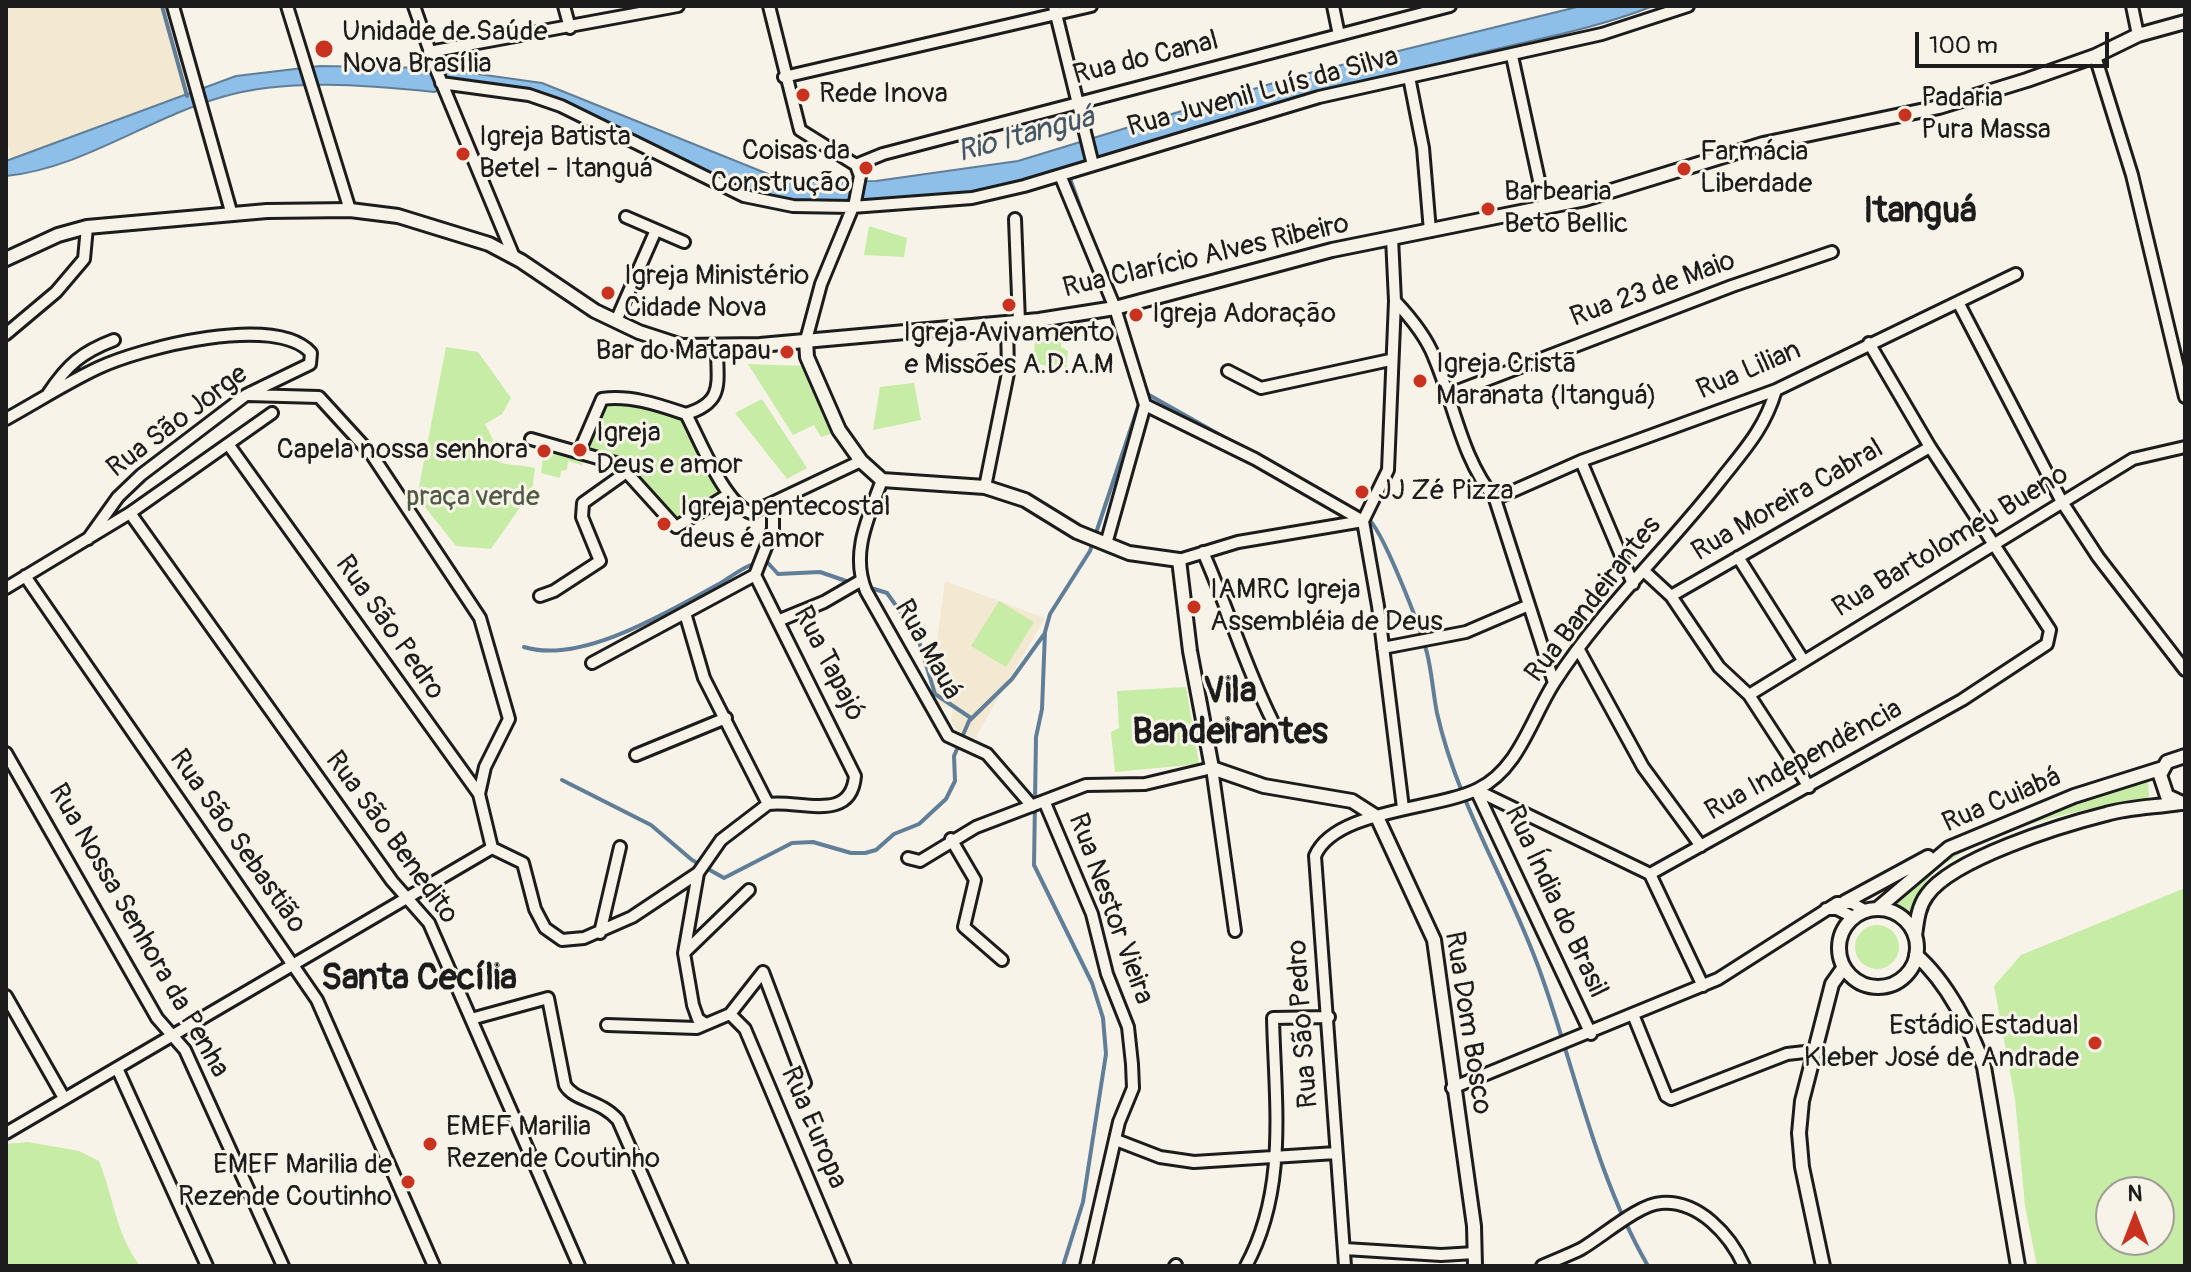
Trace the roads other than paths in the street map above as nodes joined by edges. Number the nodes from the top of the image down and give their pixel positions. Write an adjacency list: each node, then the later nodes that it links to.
1 (173, 6): 30 (street)
2 (287, 6): 29 (street)
3 (414, 6): 17 (street)
4 (564, 6): 14 (street)
5 (678, 6): 14 (street)
6 (769, 6): 20 (street)
7 (1091, 6): 12 (street)
8 (1333, 6): 15 (street)
9 (1450, 6): 15 (street, Rua do Canal)
10 (1688, 6): 18 (street, Rua Juvenil Luís da Silva)
11 (2132, 6): 16 (street)
12 (1055, 10): 20 (street); 23 (street)
13 (2185, 22): 16 (street, Rua Clarício Alves Ribeiro)
14 (570, 28): 17 (street)
15 (1339, 35): 23 (street, Rua do Canal)
16 (2138, 35): 19 (street, Rua Clarício Alves Ribeiro)
17 (429, 52): 22 (street)
18 (1512, 56): 21 (street, Rua Juvenil Luís da Silva); 28 (street)
19 (2095, 56): 28 (street, Rua Clarício Alves Ribeiro); 58 (street)
20 (784, 77): 25 (street)
21 (1409, 77): 24 (street, Rua Juvenil Luís da Silva); 35 (street)
22 (441, 83): 27 (street, Rua Juvenil Luís da Silva); 39 (street)
23 (1077, 101): 24 (street); 25 (street, Rua do Canal)
24 (1092, 162): 26 (street, Rua Juvenil Luís da Silva)
25 (856, 165): 27 (street)
26 (1060, 175): 27 (street, Rua Juvenil Luís da Silva); 44 (street)
27 (854, 205): 49 (street)
28 (1545, 208): 35 (street, Rua Clarício Alves Ribeiro)
29 (350, 210): 30 (street, Rua Clarício Alves Ribeiro); 39 (street, Rua Clarício Alves Ribeiro)
30 (232, 215): 33 (street, Rua Clarício Alves Ribeiro)
31 (626, 217): 34 (street)
32 (1015, 219): 46 (street)
33 (87, 227): 40 (street, Rua Clarício Alves Ribeiro); 47 (street)
34 (656, 230): 37 (street); 45 (street)
35 (1430, 231): 36 (street, Rua Clarício Alves Ribeiro)
36 (1392, 238): 42 (street); 44 (street, Rua Clarício Alves Ribeiro)
37 (684, 242)
38 (1832, 252): 56 (street, Rua 23 de Maio)
39 (514, 257): 45 (street, Rua Clarício Alves Ribeiro)
40 (6, 259)
41 (2016, 274): 43 (street, Rua Lilian)
42 (1395, 301): 52 (street); 56 (street)
43 (1958, 302): 50 (street, Rua Lilian); 75 (street)
44 (1115, 308): 46 (street, Rua Clarício Alves Ribeiro); 59 (street)
45 (616, 321): 51 (street, Rua Clarício Alves Ribeiro)
46 (1013, 322): 49 (street, Rua Clarício Alves Ribeiro); 72 (street)
47 (6, 334)
48 (114, 340): 57 (street)
49 (806, 340): 51 (street, Rua Clarício Alves Ribeiro); 68 (street)
50 (1869, 343): 54 (street, Rua Lilian); 65 (street, Rua Independência)
51 (717, 348): 61 (street)
52 (1390, 360): 53 (street); 78 (street)
53 (1228, 371)
54 (1776, 390): 69 (street, Rua Lilian); 85 (street, Rua Bandeirantes)
55 (246, 395): 57 (street, Rua São Jorge); 79 (street, Rua São Jorge); 112 (street)
56 (1447, 395): 74 (street)
57 (47, 396): 62 (street, Rua São Jorge)
58 (2185, 397)
59 (1145, 405): 78 (street); 80 (street)
60 (272, 413): 64 (street)
61 (686, 414): 67 (street); 73 (street)
62 (6, 419)
63 (531, 439): 67 (street)
64 (228, 444): 77 (street); 112 (street, Rua São Pedro)
65 (1930, 447): 81 (street, Rua Independência); 83 (street, Rua Moreira Cabral)
66 (2185, 447): 75 (street, Rua Bartolomeu Bueno)
67 (580, 450): 70 (street)
68 (861, 461): 71 (street); 76 (street)
69 (1581, 461): 74 (street, Rua Lilian); 89 (street)
70 (628, 471): 73 (street); 91 (street)
71 (882, 480): 72 (street); 88 (street, Rua Mauá)
72 (985, 487): 80 (street)
73 (729, 494): 76 (street)
74 (1495, 499): 93 (street)
75 (2062, 502): 81 (street, Rua Bartolomeu Bueno); 100 (street)
76 (773, 504): 86 (street)
77 (130, 513): 79 (street); 128 (street, Rua São Benedito)
78 (1363, 521): 82 (street); 96 (street)
79 (88, 539): 87 (street)
80 (1106, 544): 84 (street)
81 (1994, 547): 98 (street, Rua Bartolomeu Bueno); 110 (street, Rua Independência)
82 (1203, 552): 84 (street); 104 (street)
83 (1738, 557): 92 (street, Rua Moreira Cabral); 98 (street)
84 (1179, 560): 108 (street)
85 (1645, 572): 89 (street, Rua Bandeirantes); 92 (street)
86 (755, 575): 94 (street); 95 (street, Rua Tapajó)
87 (25, 576): 90 (street); 139 (street, Rua São Sebastião)
88 (862, 580): 95 (street); 116 (street, Rua Mauá)
89 (1633, 584): 97 (street, Rua Bandeirantes)
90 (6, 588)
91 (540, 596)
92 (1671, 596): 102 (street)
93 (1529, 605): 96 (street); 101 (street)
94 (685, 613): 99 (street); 103 (street)
95 (780, 620): 115 (street, Rua Tapajó)
96 (1383, 648): 117 (street)
97 (1579, 650): 101 (street, Rua Bandeirantes); 120 (street)
98 (1803, 660): 102 (street, Rua Bartolomeu Bueno)
99 (592, 663)
100 (2185, 670)
101 (1554, 683): 111 (street, Rua Bandeirantes)
102 (1749, 695): 110 (street)
103 (726, 718): 105 (street); 115 (street)
104 (1272, 720)
105 (636, 755)
106 (2185, 756): 109 (street, Rua Cuiabá)
107 (8, 759): 150 (street, Rua Nossa Senhora da Penha)
108 (1212, 768): 113 (street); 118 (street); 133 (street)
109 (2163, 768): 114 (street); 123 (street, Rua Cuiabá)
110 (1809, 787): 120 (street, Rua Independência)
111 (1476, 790): 117 (street, Rua Bandeirantes); 126 (street); 149 (street, Rua Índia do Brasil)
112 (479, 794): 122 (street, Rua São Pedro)
113 (1045, 803): 116 (street); 157 (street, Rua Nestor Vieira)
114 (2182, 803): 135 (street, Rua Cuiabá)
115 (768, 804): 125 (street)
116 (1032, 806): 119 (street)
117 (1403, 808): 118 (street, Rua Bandeirantes)
118 (1377, 817): 144 (street, Rua São Pedro); 154 (street, Rua Dom Bosco)
119 (951, 839): 124 (street); 138 (street)
120 (1701, 846): 126 (street, Rua Independência)
121 (620, 847): 134 (street)
122 (492, 848): 128 (street); 134 (street)
123 (1949, 848): 129 (street); 131 (street, Rua Cuiabá)
124 (908, 858)
125 (698, 873): 134 (street); 136 (street)
126 (1650, 874): 141 (street)
127 (749, 890): 136 (street)
128 (408, 899): 139 (street); 146 (street, Rua São Benedito)
129 (1845, 902): 130 (street); 131 (street)
130 (1824, 909): 132 (street); 141 (street)
131 (1872, 910): 132 (street); 135 (street)
132 (1853, 917): 140 (street)
133 (1235, 931)
134 (600, 933)
135 (1915, 936): 137 (street)
136 (684, 953): 147 (street)
137 (1916, 955): 140 (street); 174 (street)
138 (1002, 960)
139 (293, 965): 150 (street); 162 (street, Rua São Sebastião)
140 (1844, 967): 151 (street)
141 (1703, 986): 145 (street)
142 (6, 996): 155 (street)
143 (730, 1014): 147 (street); 153 (street); 167 (street, Rua Europa)
144 (1329, 1017): 158 (street, Rua São Pedro); 159 (street)
145 (1634, 1017): 149 (street); 151 (street)
146 (471, 1019): 165 (street, Rua São Benedito); 166 (street)
147 (704, 1023): 148 (street)
148 (607, 1025)
149 (1591, 1034): 154 (street)
150 (172, 1035): 152 (street); 164 (street, Rua Nossa Senhora da Penha)
151 (1814, 1051): 173 (street)
152 (117, 1068): 155 (street); 163 (street)
153 (805, 1083)
154 (1452, 1088): 161 (street, Rua Dom Bosco)
155 (64, 1098): 156 (street)
156 (6, 1133)
157 (1116, 1140): 159 (street); 168 (street, Rua Nestor Vieira)
158 (1336, 1153): 159 (street); 160 (street, Rua São Pedro)
159 (1276, 1160): 169 (street)
160 (1345, 1249): 161 (street); 170 (street, Rua São Pedro)
161 (1475, 1259)
162 (432, 1265)
163 (207, 1266)
164 (283, 1266)
165 (579, 1266)
166 (682, 1266)
167 (845, 1266)
168 (1086, 1266)
169 (1246, 1266)
170 (1345, 1266)
171 (1542, 1266): 172 (street)
172 (1744, 1266)
173 (1823, 1266)
174 (2018, 1266)

